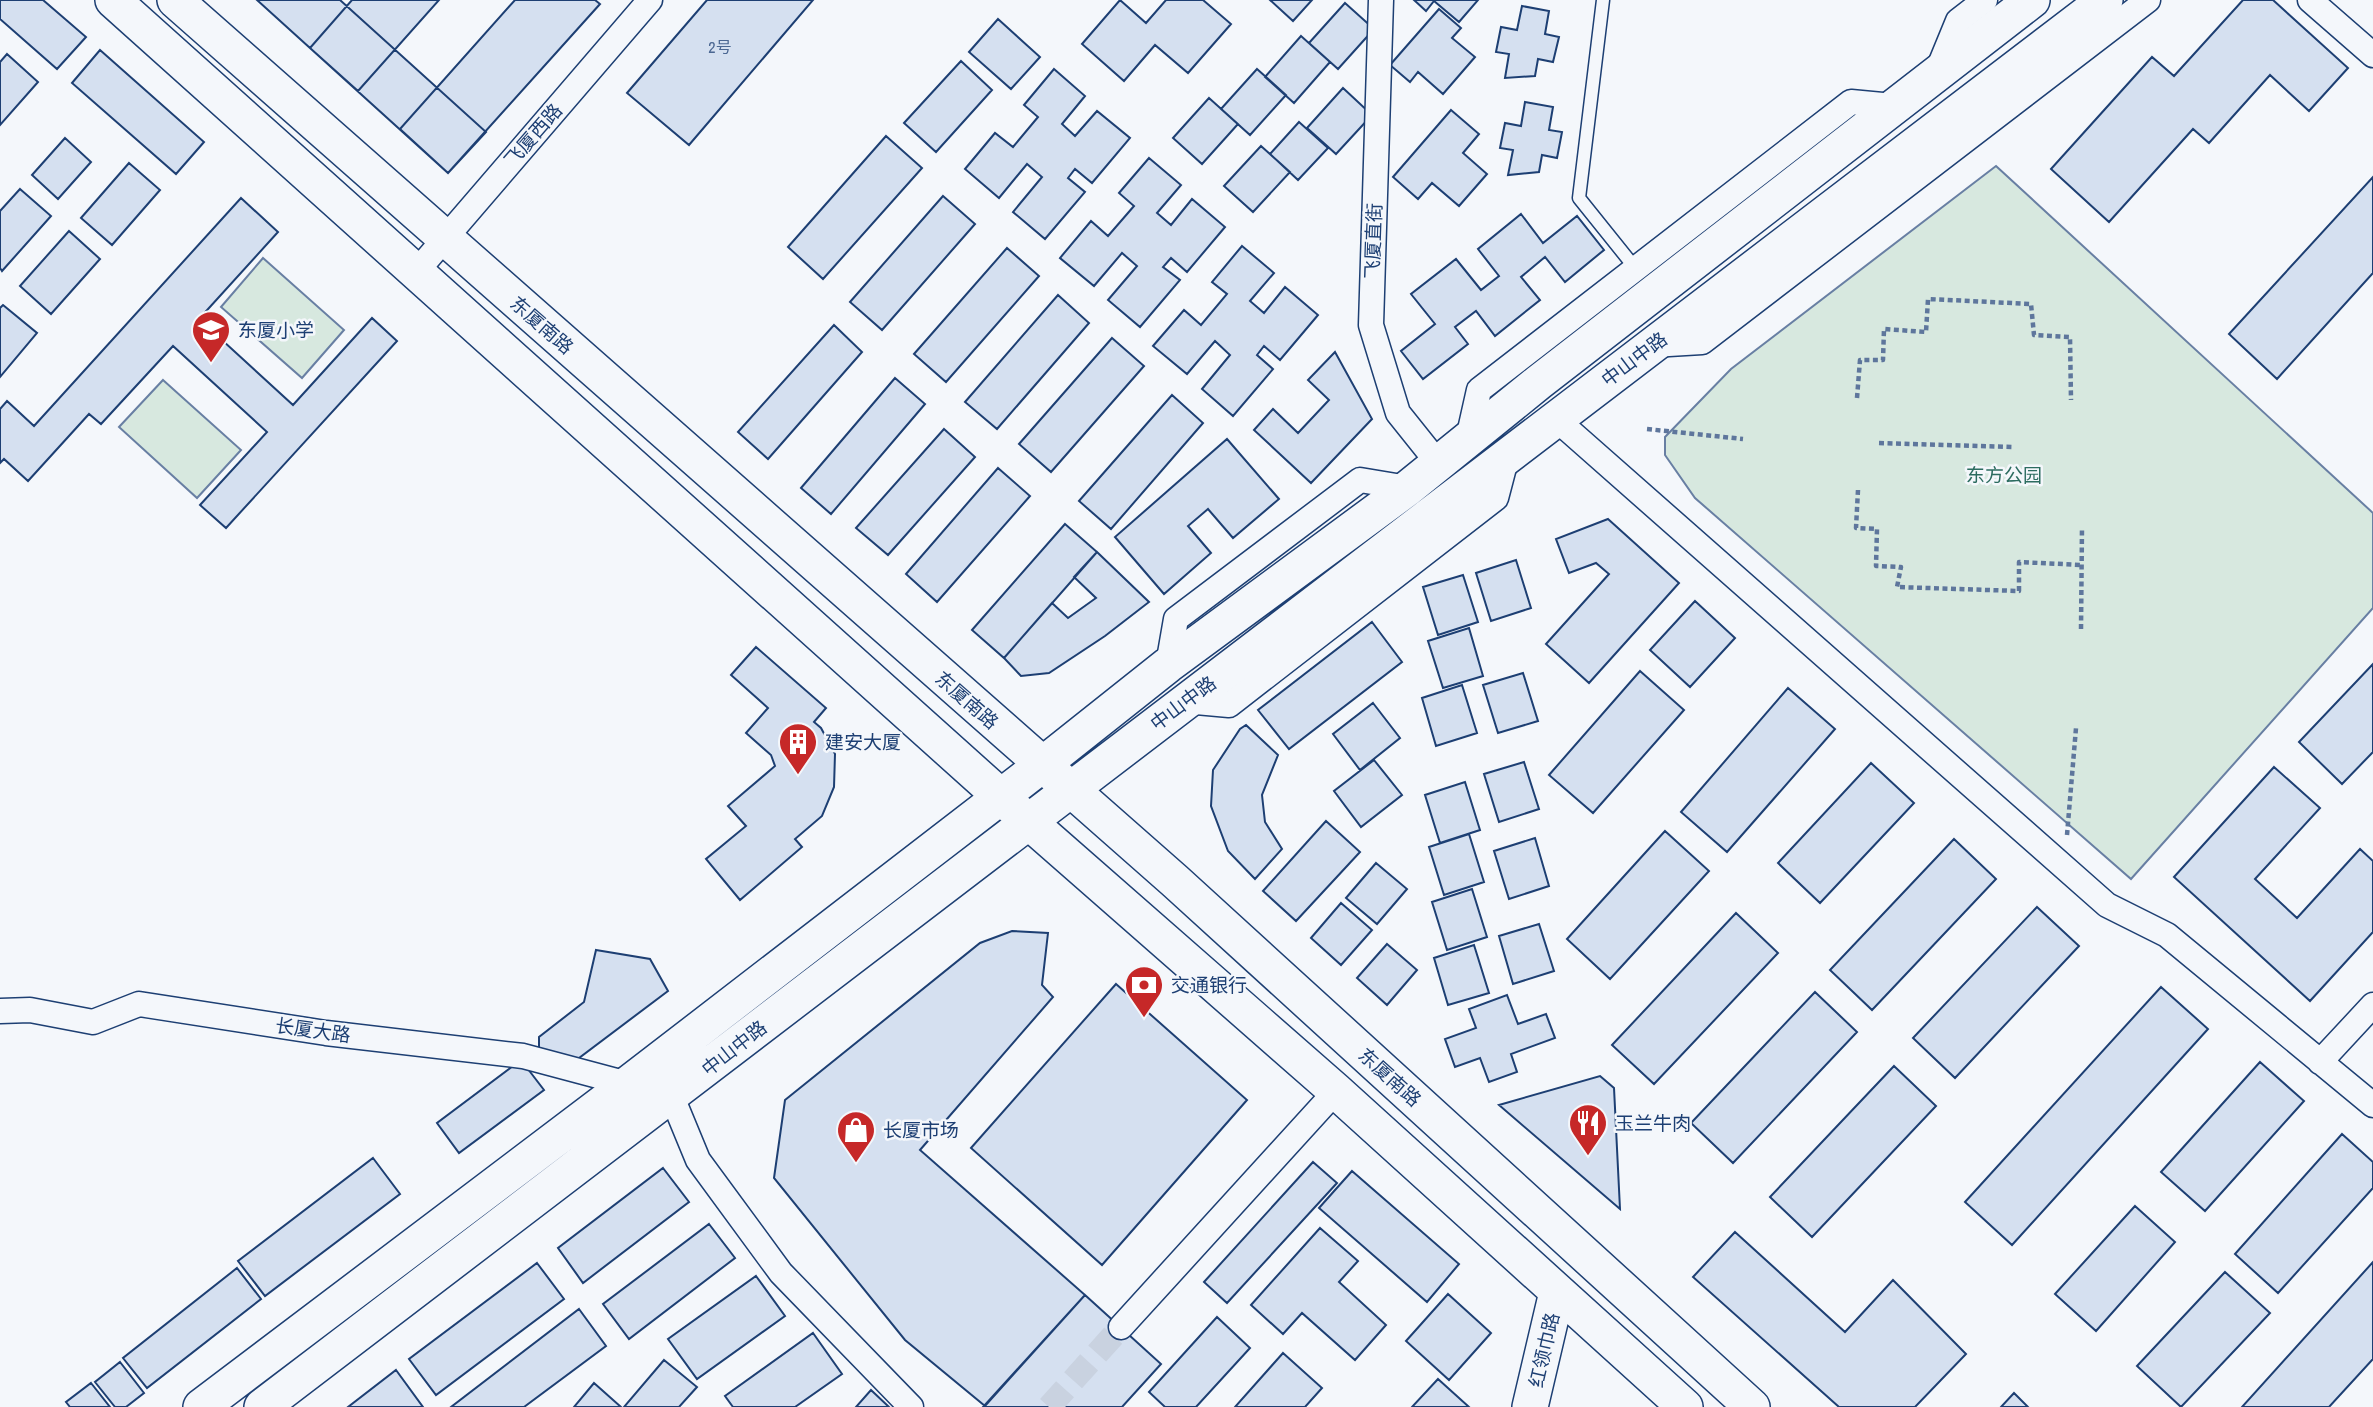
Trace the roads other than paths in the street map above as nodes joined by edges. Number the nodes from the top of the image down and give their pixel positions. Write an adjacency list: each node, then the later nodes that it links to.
1 (113, 0): 18 (main road)
2 (175, 0): 16 (main road, 东厦南路)
3 (650, 0): 16 (street, 飞厦西路)
4 (1381, 0): 22 (street, 飞厦直街)
5 (1603, 0): 17 (lane)
6 (1985, 0): 12 (street)
7 (2032, 0): 12 (main road, 中山中路)
8 (2105, 0): 13 (main road, 中山中路)
9 (2148, 0): 15 (street)
10 (2310, 0): 11 (street)
11 (2373, 55)
12 (1937, 72): 14 (main road, 中山中路)
13 (1994, 85): 15 (street); 19 (main road, 中山中路)
14 (1893, 106): 17 (street); 21 (main road, 中山中路)
15 (1970, 136): 19 (street)
16 (444, 238): 18 (street, 飞厦西路); 23 (main road, 东厦南路)
17 (1636, 269): 21 (street)
18 (417, 271): 25 (main road)
19 (1652, 345): 20 (main road, 中山中路)
20 (1556, 419): 24 (main road, 中山中路); 29 (street)
21 (1468, 439): 22 (main road, 中山中路)
22 (1438, 463): 23 (main road, 中山中路)
23 (1042, 765): 24 (main road, 东厦南路); 25 (main road, 中山中路)
24 (1070, 789): 26 (main road, 中山中路); 41 (main road, 东厦南路)
25 (1001, 795): 26 (main road); 30 (main road, 中山中路)
26 (1028, 821): 31 (main road); 32 (main road, 中山中路)
27 (2373, 1005): 29 (street)
28 (0, 1011): 30 (street, 长厦大路)
29 (2320, 1062): 33 (street)
30 (628, 1084): 36 (main road, 中山中路)
31 (1336, 1091): 34 (main road); 35 (street)
32 (671, 1097): 37 (main road, 中山中路); 38 (street)
33 (2373, 1105)
34 (1557, 1292): 39 (main road, 红领巾路); 40 (main road)
35 (1121, 1327)
36 (201, 1407)
37 (262, 1407)
38 (911, 1407)
39 (1530, 1407)
40 (1685, 1407)
41 (1752, 1407)

